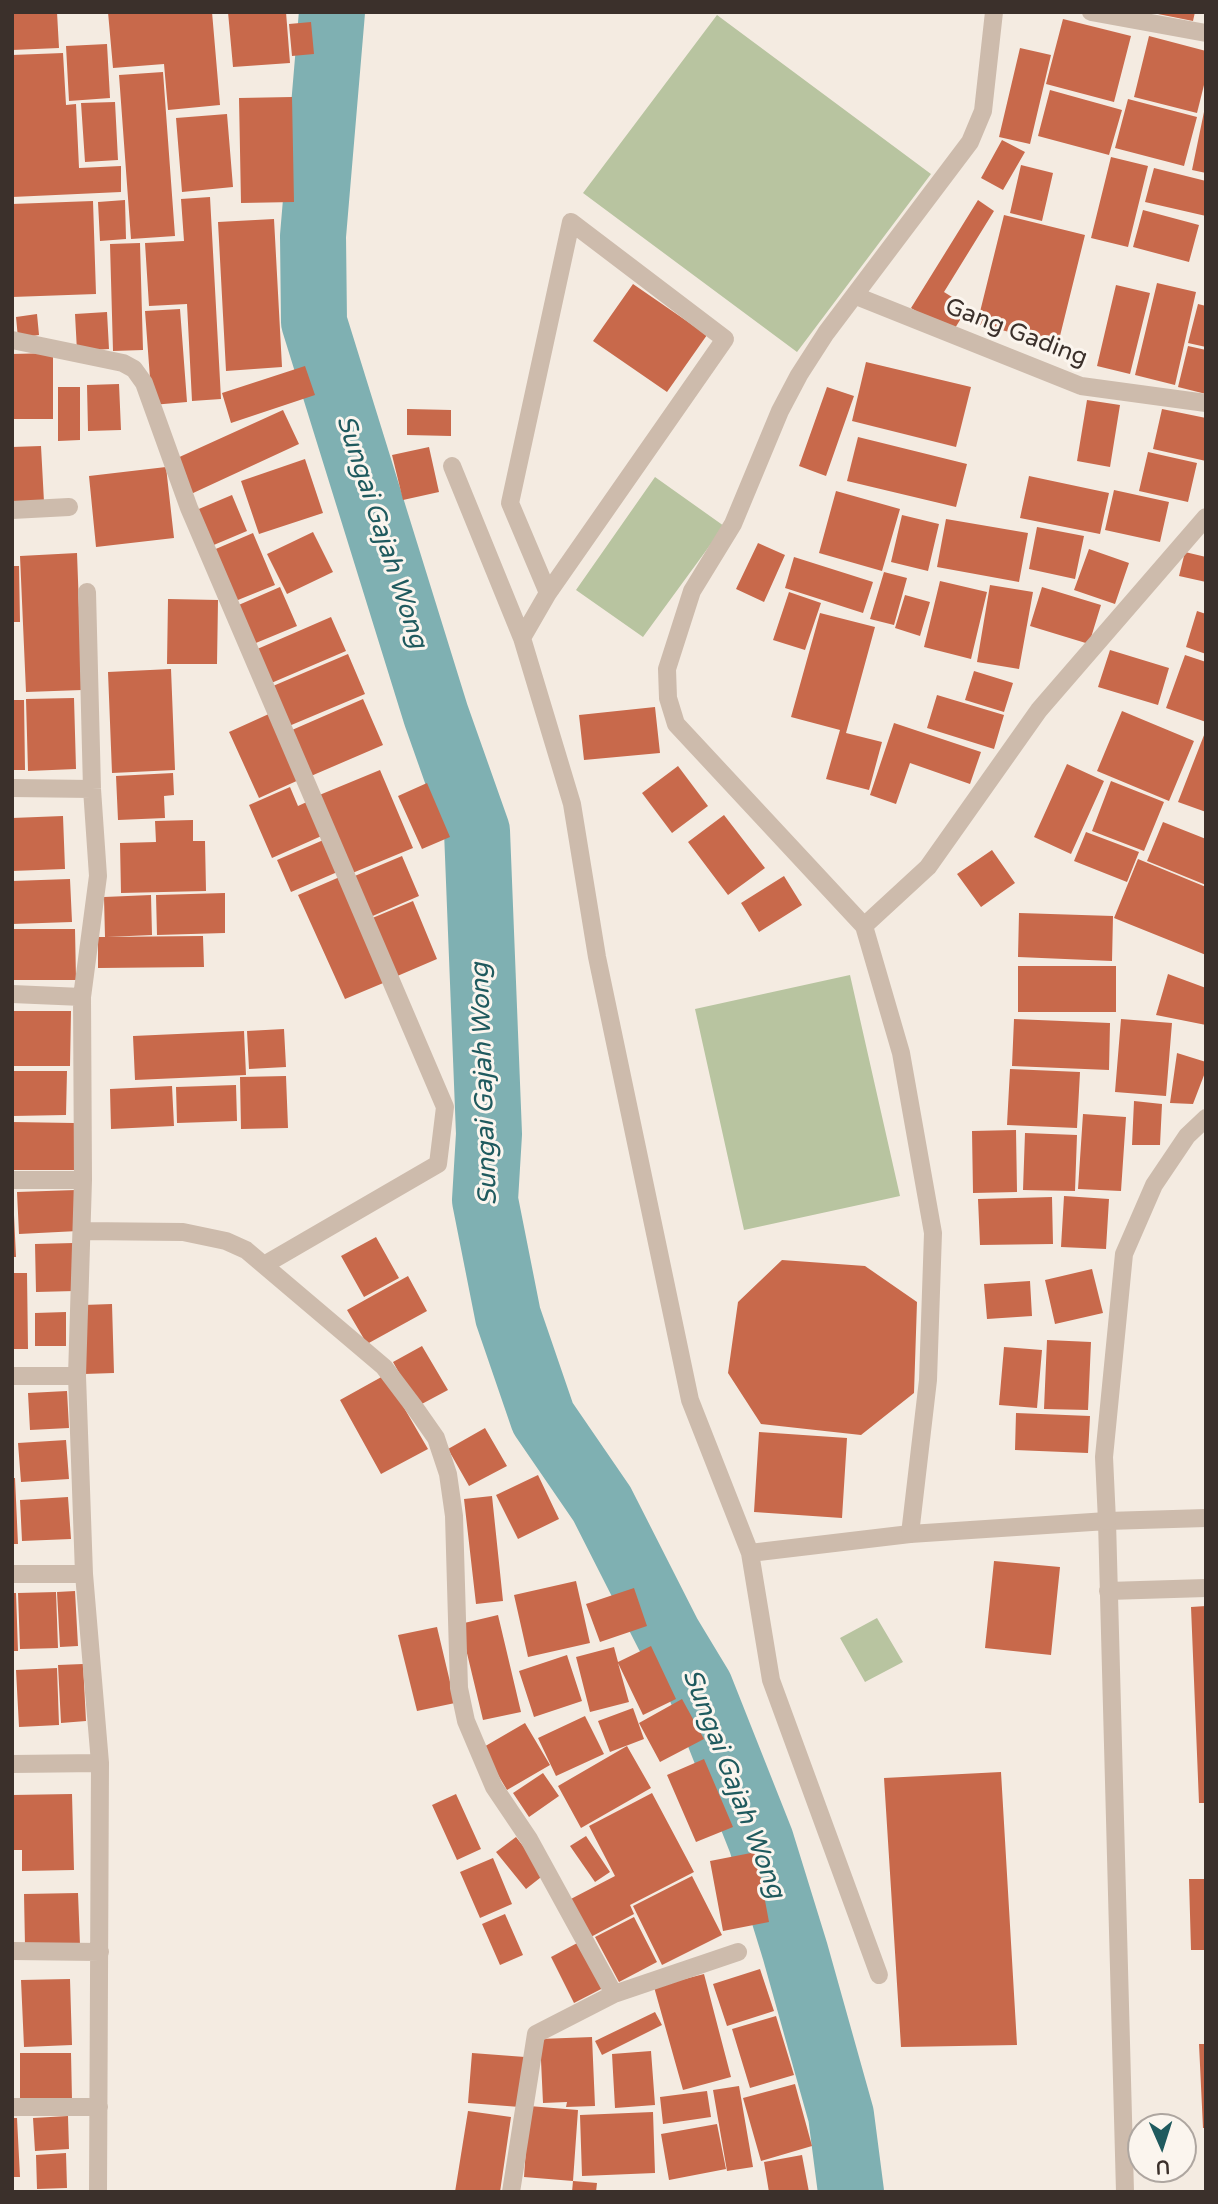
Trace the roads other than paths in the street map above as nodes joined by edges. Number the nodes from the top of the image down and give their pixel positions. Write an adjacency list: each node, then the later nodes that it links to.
1 (993, 12): 4 (street)
2 (1091, 12): 3 (street)
3 (1206, 33)
4 (856, 296): 6 (street, Gang Gading); 16 (street)
5 (12, 340): 23 (street)
6 (1206, 404)
7 (452, 466): 13 (street)
8 (69, 507): 9 (street)
9 (12, 510)
10 (1206, 517): 16 (street)
11 (87, 592): 15 (street)
12 (548, 593): 12 (street); 13 (street)
13 (522, 638): 29 (street)
14 (12, 788): 15 (street)
15 (92, 789): 18 (street)
16 (864, 926): 28 (street)
17 (12, 994): 18 (street)
18 (82, 997): 21 (street)
19 (1206, 1118): 27 (street)
20 (12, 1180): 21 (street)
21 (83, 1180): 22 (street)
22 (82, 1231): 23 (street); 25 (street)
23 (264, 1265): 40 (street)
24 (12, 1376): 25 (street)
25 (77, 1376): 31 (street)
26 (1206, 1518): 27 (street)
27 (1107, 1521): 28 (street); 33 (street)
28 (910, 1534): 29 (street)
29 (750, 1553): 39 (street)
30 (12, 1574): 31 (street)
31 (84, 1574): 34 (street)
32 (1206, 1588): 33 (street)
33 (1108, 1591): 45 (street)
34 (100, 1763): 35 (street); 37 (street)
35 (12, 1764)
36 (12, 1951): 37 (street)
37 (100, 1952): 42 (street)
38 (738, 1952): 40 (street)
39 (879, 1975)
40 (614, 1994): 44 (street)
41 (12, 2107): 42 (street)
42 (99, 2107): 43 (street)
43 (98, 2192)
44 (511, 2192)
45 (1125, 2192)

